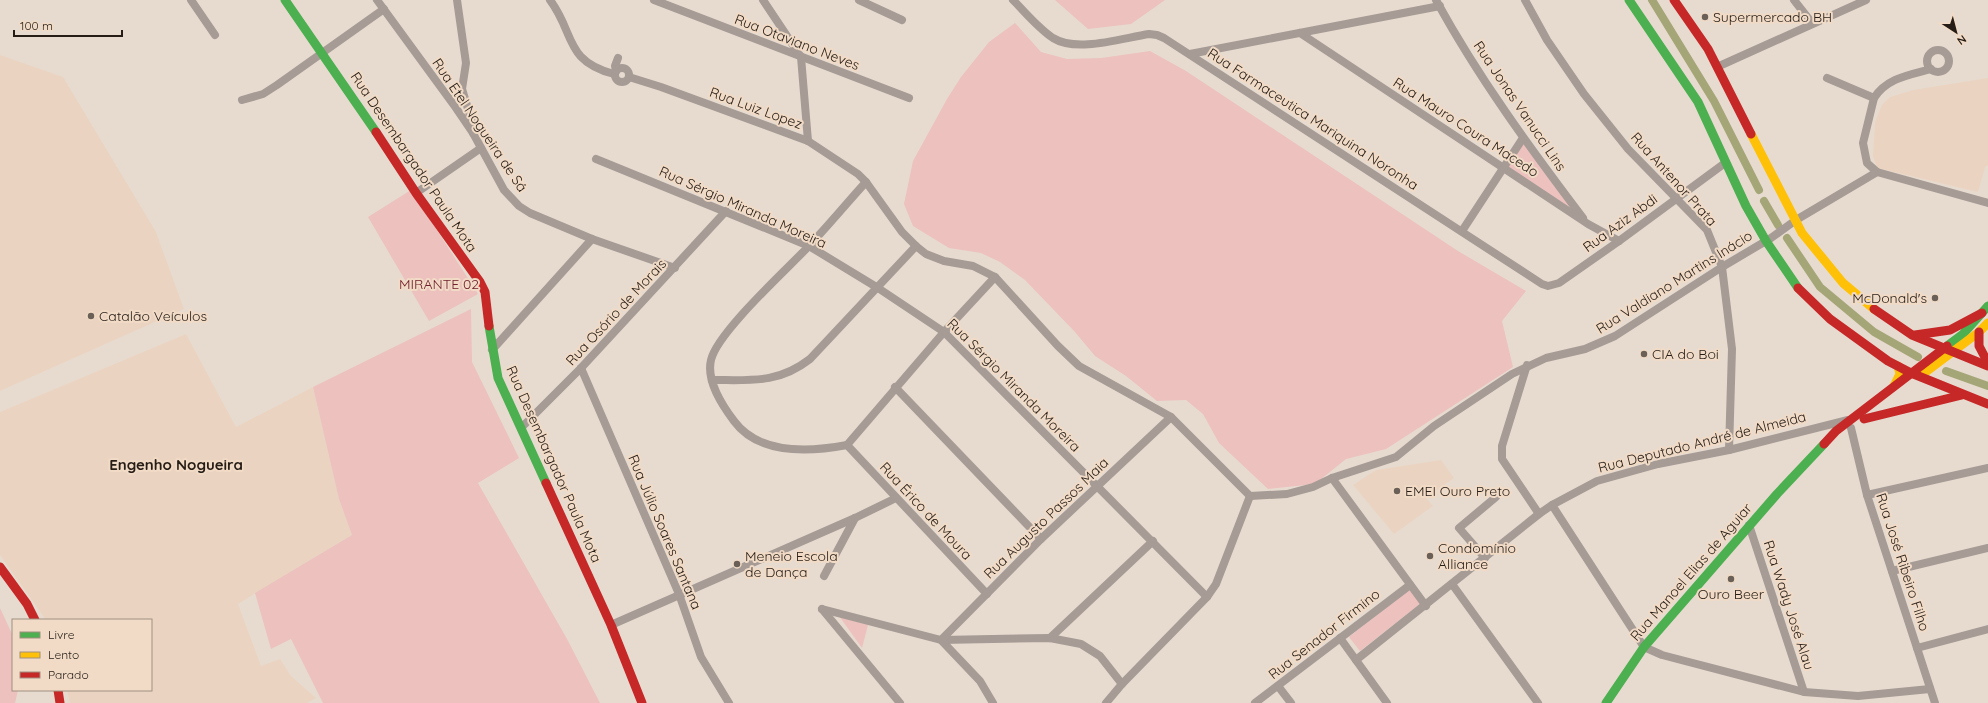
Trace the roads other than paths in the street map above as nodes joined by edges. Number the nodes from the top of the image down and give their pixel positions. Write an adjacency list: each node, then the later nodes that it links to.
1 (191, 0): 20 (street)
2 (285, 0): 21 (main road, Rua Desembargador Paula Mota)
3 (378, 0): 16 (street, Rua Etel Nogueira de Sá)
4 (457, 0): 32 (street)
5 (550, 0): 27 (street)
6 (654, 0): 23 (street, Rua Otaviano Neves)
7 (763, 0): 23 (street)
8 (859, 0): 17 (street)
9 (1013, 0): 22 (street, Rua Farmaceutica Mariquina Noronha)
10 (1525, 0): 42 (street, Rua Antenor Prata)
11 (1629, 0): 37 (main road)
12 (1674, 0): 25 (main road)
13 (1794, 0): 18 (street)
14 (1866, 0): 18 (street)
15 (1438, 3): 19 (street); 33 (street, Rua Jonas Vanucci Lins)
16 (384, 9): 21 (street); 32 (street, Rua Etel Nogueira de Sá)
17 (902, 20)
18 (1812, 23): 25 (street)
19 (1300, 33): 22 (street); 38 (street, Rua Mauro Coura Macedo)
20 (215, 35)
21 (322, 52): 31 (street); 41 (main road, Rua Desembargador Paula Mota)
22 (1190, 54): 47 (street, Rua Farmaceutica Mariquina Noronha)
23 (801, 57): 29 (street, Rua Otaviano Neves); 34 (street)
24 (618, 58): 27 (street)
25 (1717, 67): 45 (main road)
26 (1931, 69): 30 (street)
27 (615, 72): 34 (street, Rua Luiz Lopez)
28 (1827, 78): 30 (street)
29 (909, 98)
30 (1874, 98): 39 (street)
31 (242, 100)
32 (473, 133): 35 (street, Rua Etel Nogueira de Sá)
33 (1523, 138): 38 (street); 46 (street, Rua Jonas Vanucci Lins)
34 (808, 141): 40 (street, Rua Luiz Lopez)
35 (481, 148): 41 (street); 48 (street, Rua Etel Nogueira de Sá)
36 (596, 158): 44 (street, Rua Sérgio Miranda Moreira)
37 (1725, 163): 42 (street, Rua Aziz Abdi); 50 (main road)
38 (1504, 169): 46 (street, Rua Mauro Coura Macedo); 47 (street)
39 (1877, 172): 43 (street); 45 (street, Rua Valdiano Martins Inácio)
40 (866, 182): 51 (street); 52 (street, Rua Luiz Lopez)
41 (416, 192): 64 (main road, Rua Desembargador Paula Mota)
42 (1676, 198): 49 (street, Rua Aziz Abdi); 53 (street, Rua Antenor Prata)
43 (1988, 203)
44 (726, 211): 51 (street, Rua Sérgio Miranda Moreira); 54 (street, Rua Osório de Morais)
45 (1796, 220): 50 (street, Rua Valdiano Martins Inácio); 62 (main road)
46 (1588, 224): 49 (street, Rua Mauro Coura Macedo)
47 (1462, 231): 56 (street, Rua Farmaceutica Mariquina Noronha)
48 (592, 239): 54 (street, Rua Etel Nogueira de Sá); 64 (street)
49 (1619, 241): 56 (street, Rua Aziz Abdi)
50 (1766, 241): 53 (street, Rua Valdiano Martins Inácio); 68 (main road)
51 (809, 246): 57 (street, Rua Sérgio Miranda Moreira); 72 (street)
52 (916, 246): 55 (street, Rua Luiz Lopez); 57 (street)
53 (1722, 267): 67 (street, Rua Valdiano Martins Inácio); 82 (street, Rua Antenor Prata)
54 (675, 268): 70 (street, Rua Osório de Morais)
55 (995, 277): 60 (street); 77 (street)
56 (1548, 286)
57 (878, 288): 60 (street, Rua Sérgio Miranda Moreira); 72 (street)
58 (1985, 310): 62 (main road); 63 (main road, Rua Manoel Elias de Aguiar)
59 (1988, 323): 61 (main road, Rua Manoel Elias de Aguiar)
60 (944, 332): 74 (street); 85 (street, Rua Sérgio Miranda Moreira)
61 (1979, 332): 65 (main road, Rua Manoel Elias de Aguiar); 66 (main road)
62 (1912, 335): 63 (main road)
63 (1943, 348): 65 (main road); 71 (main road, Rua Manoel Elias de Aguiar)
64 (492, 350): 80 (main road, Rua Desembargador Paula Mota)
65 (1953, 351): 69 (main road); 71 (main road, Rua Manoel Elias de Aguiar)
66 (1988, 363)
67 (1527, 365): 84 (street, Rua Valdiano Martins Inácio); 91 (street)
68 (1898, 366): 71 (main road); 73 (main road)
69 (1988, 366)
70 (581, 368): 80 (street, Rua Osório de Morais); 103 (street, Rua Júlio Soares Santana)
71 (1915, 375): 73 (main road, Rua Manoel Elias de Aguiar); 75 (main road); 78 (main road, Rua Manoel Elias de Aguiar)
72 (712, 380): 81 (street)
73 (1894, 386): 79 (main road, Rua Manoel Elias de Aguiar)
74 (895, 388): 81 (street); 94 (street)
75 (1962, 395): 76 (main road); 78 (main road)
76 (1988, 404)
77 (1171, 417): 85 (street, Rua Augusto Passos Maia); 87 (street)
78 (1864, 419): 79 (main road, Rua Manoel Elias de Aguiar)
79 (1850, 424): 82 (street, Rua Deputado André de Almeida); 86 (street, Rua José Ribeiro Filho); 93 (main road, Rua Manoel Elias de Aguiar)
80 (521, 428): 108 (main road, Rua Desembargador Paula Mota)
81 (847, 445): 89 (street, Rua Érico de Moura)
82 (1729, 450): 90 (street, Rua Deputado André de Almeida)
83 (1988, 468): 86 (street)
84 (1332, 478): 87 (street, Rua Valdiano Martins Inácio); 101 (street)
85 (1098, 486): 94 (street, Rua Augusto Passos Maia); 95 (street, Rua Sérgio Miranda Moreira)
86 (1867, 495): 99 (street, Rua José Ribeiro Filho)
87 (1250, 496): 105 (street)
88 (1496, 497): 97 (street)
89 (896, 498): 92 (street); 104 (street, Rua Érico de Moura)
90 (1552, 505): 91 (street, Rua Deputado André de Almeida); 113 (street)
91 (1539, 514): 97 (street, Rua Deputado André de Almeida)
92 (855, 518): 100 (street); 103 (street)
93 (1749, 525): 113 (main road, Rua Manoel Elias de Aguiar); 120 (street, Rua Wady José Alau)
94 (1041, 539): 104 (street, Rua Augusto Passos Maia)
95 (1154, 541): 105 (street, Rua Sérgio Miranda Moreira); 110 (street)
96 (1988, 548): 99 (street)
97 (1485, 558): 102 (street, Rua Deputado André de Almeida)
98 (0, 567): 107 (main road)
99 (1892, 571): 114 (street, Rua José Ribeiro Filho)
100 (824, 576)
101 (1410, 584): 106 (street); 111 (street, Rua Senador Firmino)
102 (1452, 584): 106 (street, Rua Deputado André de Almeida); 130 (street)
103 (679, 594): 108 (street); 123 (street, Rua Júlio Soares Santana)
104 (986, 594): 112 (street, Rua Augusto Passos Maia)
105 (1207, 597): 116 (street)
106 (1426, 606): 115 (street, Rua Deputado André de Almeida)
107 (35, 619)
108 (611, 625): 122 (main road, Rua Desembargador Paula Mota)
109 (1988, 629): 114 (street)
110 (1050, 638): 112 (street); 116 (street)
111 (1340, 638): 115 (street); 117 (street, Rua Senador Firmino)
112 (941, 640): 124 (street); 125 (street)
113 (1644, 647): 120 (street); 131 (main road, Rua Manoel Elias de Aguiar)
114 (1917, 648): 118 (street, Rua José Ribeiro Filho)
115 (1356, 660): 129 (street)
116 (1122, 684): 126 (street)
117 (1278, 686): 127 (street, Rua Senador Firmino); 128 (street)
118 (1930, 689): 120 (street); 132 (street, Rua José Ribeiro Filho)
119 (58, 691): 121 (main road)
120 (1804, 692)
121 (60, 703)
122 (642, 703)
123 (729, 703)
124 (900, 703)
125 (993, 703)
126 (1106, 703)
127 (1255, 703)
128 (1291, 703)
129 (1387, 703)
130 (1538, 703)
131 (1606, 703)
132 (1934, 703)

